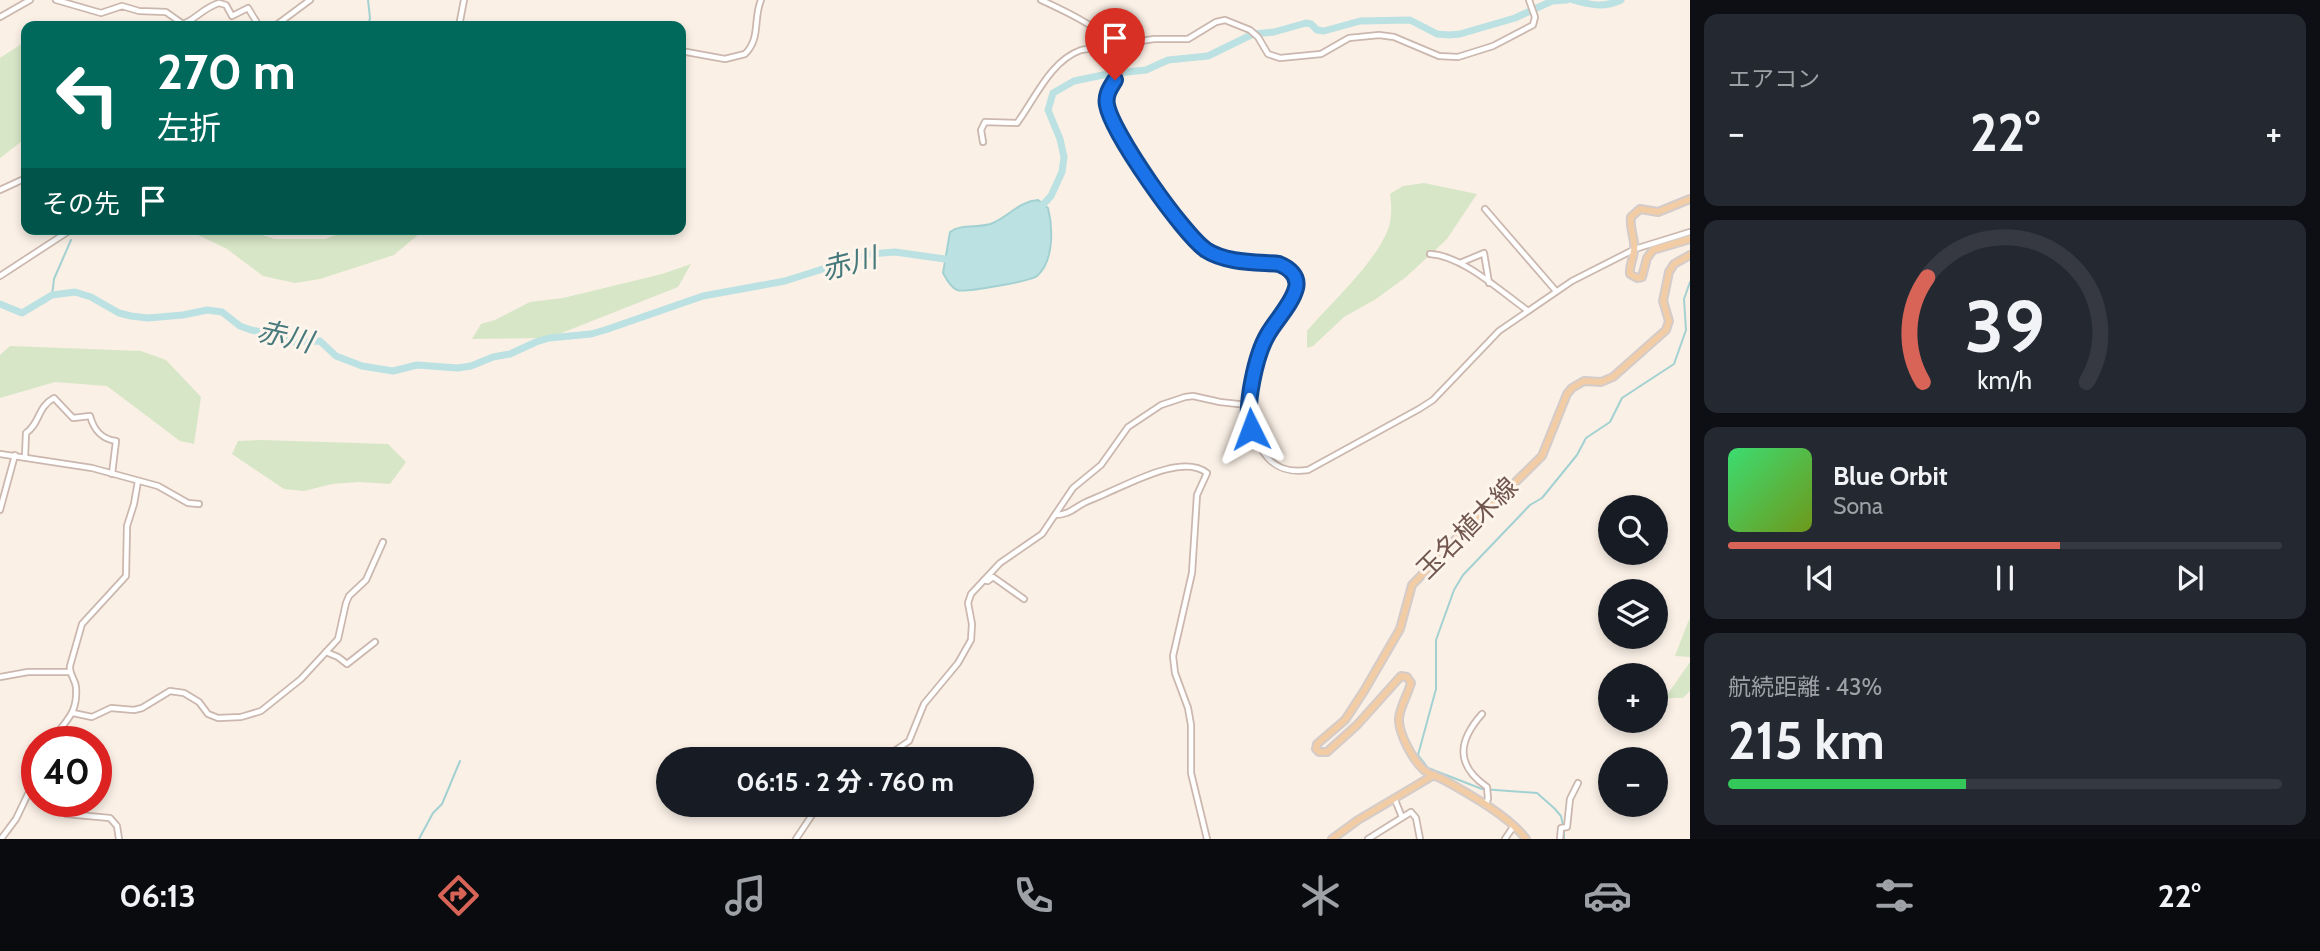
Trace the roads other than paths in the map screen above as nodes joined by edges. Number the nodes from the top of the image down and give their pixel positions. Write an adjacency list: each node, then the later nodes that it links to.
1 (30, 0): 8 (street)
2 (56, 0): 9 (street)
3 (310, 0): 12 (street)
4 (464, 0): 13 (street)
5 (761, 0): 15 (street)
6 (1041, 0): 14 (street)
7 (1529, 0): 14 (street)
8 (0, 17)
9 (179, 21)
10 (193, 21): 11 (street)
11 (256, 21)
12 (282, 21)
13 (460, 21)
14 (1117, 45): 16 (street); 32 (street)
15 (686, 52)
16 (983, 142)
17 (21, 180): 18 (street)
18 (0, 190)
19 (1690, 199): 24 (main road)
20 (1485, 209): 30 (street)
21 (1690, 232): 24 (street)
22 (63, 235): 28 (street)
23 (1690, 239): 24 (main road)
24 (1635, 249): 30 (street)
25 (1430, 254): 27 (street)
26 (1690, 255): 52 (main road, 玉名植木線)
27 (1460, 263): 29 (street); 29 (street)
28 (0, 275)
29 (1489, 284): 31 (street)
30 (1556, 291): 31 (street)
31 (1527, 310): 32 (street)
32 (1247, 405): 40 (street)
33 (0, 454): 34 (street)
34 (15, 455): 35 (street); 39 (street)
35 (25, 457): 36 (street); 36 (street)
36 (112, 474): 37 (street)
37 (138, 481): 38 (street); 46 (street)
38 (199, 504)
39 (0, 510)
40 (1055, 515): 42 (street); 65 (street)
41 (383, 542): 45 (street)
42 (983, 580): 43 (street); 51 (street)
43 (1024, 600)
44 (375, 642): 45 (street)
45 (326, 652): 48 (street)
46 (69, 672): 47 (street); 48 (street)
47 (0, 677)
48 (74, 713): 50 (street)
49 (1482, 714): 55 (street)
50 (61, 726)
51 (900, 747)
52 (1434, 775): 54 (main road); 55 (main road)
53 (1578, 783): 71 (street)
54 (1395, 800): 59 (street); 61 (main road)
55 (1486, 805): 60 (main road)
56 (21, 809): 62 (street)
57 (99, 817): 63 (street)
58 (811, 817): 64 (street)
59 (1402, 817): 67 (street); 68 (street)
60 (1513, 827): 69 (street); 70 (main road)
61 (1341, 836): 66 (main road)
62 (1, 839)
63 (119, 839)
64 (796, 839)
65 (1207, 839)
66 (1332, 839)
67 (1368, 839)
68 (1420, 839)
69 (1505, 839)
70 (1526, 839)
71 (1560, 839)

